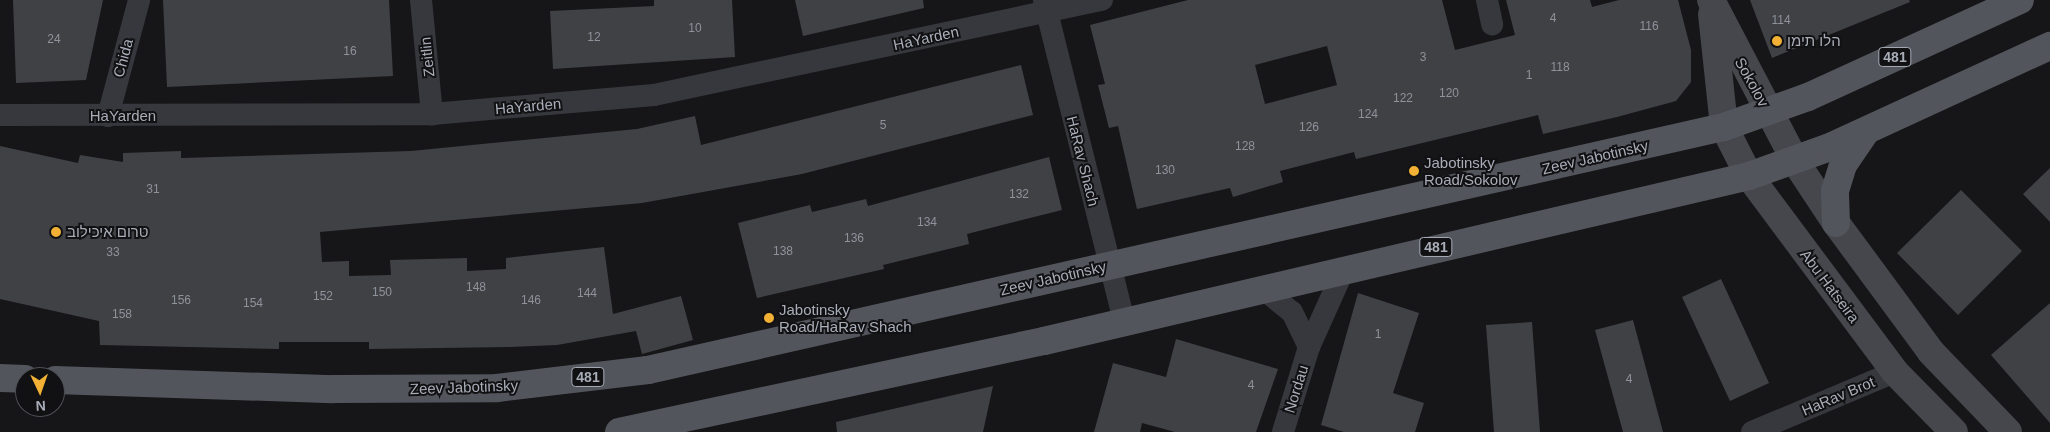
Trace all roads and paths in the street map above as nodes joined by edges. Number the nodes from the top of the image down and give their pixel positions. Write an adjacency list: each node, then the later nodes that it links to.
1 (139, 0): 13 (street, Chida)
2 (421, 0): 11 (street, Zeitlin)
3 (1102, 0): 7 (street, HaYarden)
4 (1487, 0): 8 (street)
5 (2020, 0): 10 (main road, Zeev Jabotinsky / 481)
6 (1711, 1): 10 (street, Sokolov); 14 (street, Sokolov)
7 (1045, 7): 11 (street, HaYarden); 19 (street, HaRav Shach)
8 (1492, 24)
9 (2050, 46): 15 (main road, 481)
10 (1769, 113): 14 (main road, Zeev Jabotinsky / 481); 16 (street, Sokolov)
11 (432, 114): 13 (street, HaYarden)
12 (0, 115): 13 (street, HaYarden)
13 (108, 116)
14 (1724, 127): 17 (street, Abu Hatseira); 19 (main road, Zeev Jabotinsky / 481)
15 (1867, 130): 16 (main road, 481); 18 (main road)
16 (1795, 161): 17 (main road, 481); 18 (street)
17 (1749, 176): 20 (main road, 481); 24 (street, Abu Hatseira)
18 (1836, 223): 32 (street)
19 (1109, 265): 22 (street, HaRav Shach); 27 (main road, Zeev Jabotinsky / 481)
20 (1344, 269): 21 (main road, 481); 23 (street, Nordau)
21 (1262, 288): 22 (main road, 481); 23 (street, Nordau)
22 (1124, 322): 28 (main road, 481)
23 (1309, 347): 29 (street, Nordau)
24 (1895, 372): 30 (street, HaRav Brot); 31 (street, Abu Hatseira)
25 (0, 378): 26 (main road)
26 (15, 379)
27 (65, 380)
28 (618, 432)
29 (1283, 432)
30 (1752, 432)
31 (1954, 432)
32 (2008, 432)

